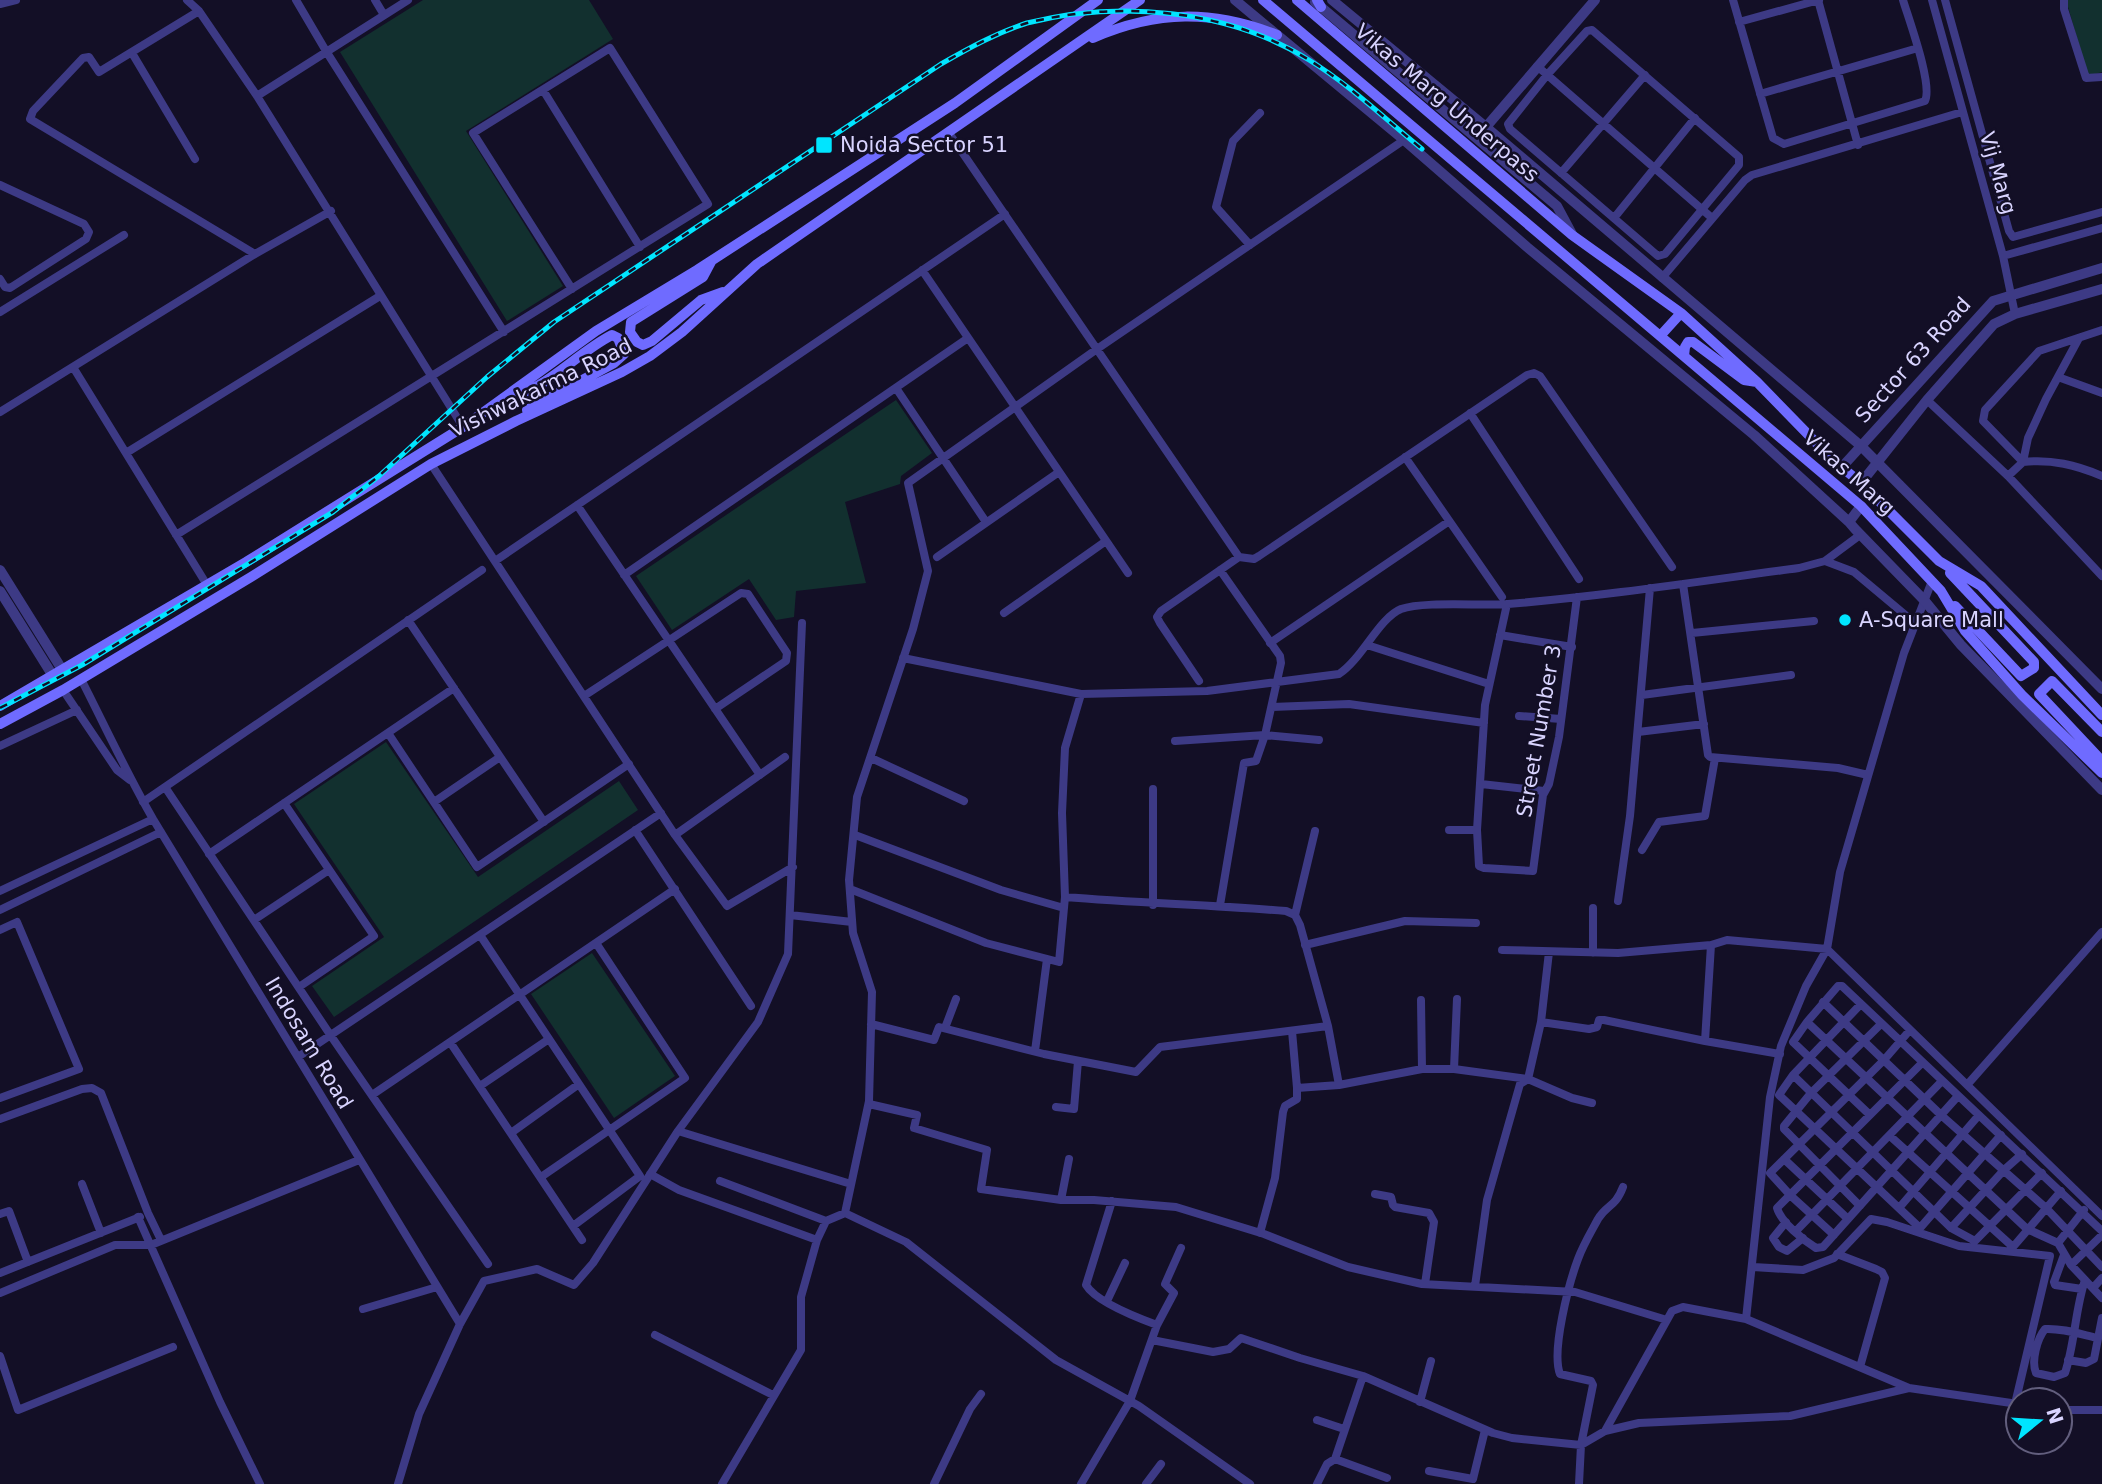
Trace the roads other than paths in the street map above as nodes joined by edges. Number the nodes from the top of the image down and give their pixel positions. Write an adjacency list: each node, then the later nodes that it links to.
1 (16, 0): 20 (street)
2 (187, 0): 22 (street)
3 (296, 0): 28 (street)
4 (375, 0): 23 (street)
5 (408, 0): 23 (street)
6 (1098, 0): 21 (main road, Vishwakarma Road)
7 (1140, 0): 26 (main road, Vishwakarma Road)
8 (1236, 0): 25 (street)
9 (1263, 0): 58 (main road, Vikas Marg Underpass)
10 (1297, 0): 60 (main road, Vikas Marg Underpass)
11 (1332, 0): 43 (street)
12 (1595, 0): 30 (street)
13 (1733, 0): 24 (street)
14 (1819, 0): 24 (street); 31 (street)
15 (1903, 0): 27 (street)
16 (1932, 0): 39 (street, Vij Marg)
17 (1945, 0): 53 (street)
18 (2064, 0): 34 (street)
19 (1317, 2): 60 (street)
20 (0, 4)
21 (1087, 4): 66 (main road, Vishwakarma Road)
22 (199, 11): 29 (street); 37 (street)
23 (384, 15): 28 (street)
24 (1739, 22): 36 (street)
25 (1277, 34): 26 (main road); 45 (street)
26 (1072, 47): 44 (main road, Vishwakarma Road)
27 (1918, 48): 31 (street); 42 (street)
28 (326, 51): 37 (street); 84 (street)
29 (132, 52): 47 (street); 64 (street)
30 (1537, 66): 32 (street); 43 (street)
31 (1839, 72): 36 (street); 42 (street)
32 (1547, 75): 33 (street); 41 (street); 49 (street)
33 (1645, 75): 40 (street); 41 (street)
34 (2102, 77)
35 (542, 90): 62 (street); 62 (street); 75 (street)
36 (1760, 94): 42 (street)
37 (257, 96): 52 (street)
38 (1260, 113): 61 (street)
39 (1962, 113): 46 (street); 65 (street, Vij Marg)
40 (1695, 118): 48 (street); 51 (street)
41 (1603, 124): 48 (street); 49 (street)
42 (1851, 124): 46 (street)
43 (1486, 127): 72 (street)
44 (948, 132): 54 (street); 77 (main road, Vishwakarma Road)
45 (1404, 140): 61 (street); 63 (street)
46 (1858, 145): 56 (street)
47 (195, 159)
48 (1654, 168): 51 (street); 55 (street)
49 (1561, 173): 55 (street)
50 (2, 188): 67 (street)
51 (1701, 208): 55 (street); 56 (street)
52 (331, 211): 64 (street); 79 (street)
53 (2102, 212)
54 (1005, 214): 69 (street); 88 (street)
55 (1614, 218)
56 (1712, 218): 72 (street)
57 (2102, 228): 65 (street)
58 (1538, 233): 63 (street); 85 (main road, Vikas Marg)
59 (124, 235): 71 (street)
60 (1572, 235): 81 (main road, Vikas Marg)
61 (1250, 244): 88 (street)
62 (640, 247): 75 (street)
63 (1527, 247): 119 (street)
64 (255, 254): 90 (street)
65 (2003, 256): 78 (street, Vij Marg)
66 (711, 261): 77 (main road); 96 (main road, Vishwakarma Road)
67 (49, 263): 70 (street); 71 (street)
68 (2102, 268): 78 (street, Sector 63 Road)
69 (922, 270): 86 (street); 115 (street)
70 (37, 271): 73 (street); 74 (street)
71 (57, 276): 74 (street)
72 (1662, 278): 103 (street)
73 (0, 279)
74 (46, 284): 80 (street)
75 (572, 289): 84 (street)
76 (2102, 289): 82 (street, Sector 63 Road)
77 (726, 291): 101 (main road, Vishwakarma Road)
78 (2010, 294): 82 (street, Vij Marg); 103 (street, Sector 63 Road)
79 (380, 296): 91 (street); 104 (street)
80 (1, 309)
81 (1681, 313): 85 (main road); 93 (main road, Vikas Marg)
82 (2015, 314): 97 (street, Sector 63 Road)
83 (2102, 330): 87 (street)
84 (504, 332): 91 (street)
85 (1661, 335): 89 (main road, Vikas Marg)
86 (968, 338): 94 (street); 98 (street)
87 (2079, 338): 92 (street); 108 (street)
88 (1097, 349): 98 (street); 124 (street)
89 (1684, 356): 93 (main road); 116 (main road, Vikas Marg)
90 (73, 367): 99 (street); 104 (street)
91 (432, 377): 102 (street); 120 (street)
92 (2058, 377): 95 (street); 108 (street)
93 (1758, 382): 110 (main road, Vikas Marg)
94 (896, 388): 106 (street); 133 (street)
95 (2102, 393)
96 (501, 400): 101 (main road); 102 (main road, Vishwakarma Road)
97 (1927, 400): 107 (street, Sector 63 Road); 112 (street)
98 (1015, 407): 106 (street); 111 (street)
99 (0, 412)
100 (1470, 413): 105 (street); 128 (street); 135 (street)
101 (516, 421): 109 (main road, Vishwakarma Road)
102 (463, 427): 138 (main road, Vishwakarma Road)
103 (1861, 446): 107 (street); 110 (street, Sector 63 Road)
104 (126, 453): 120 (street)
105 (1405, 457): 118 (street); 124 (street)
106 (943, 458): 117 (street); 156 (street)
107 (1877, 461): 114 (street, Sector 63 Road); 165 (street)
108 (2023, 462): 112 (street); 113 (street)
109 (432, 464): 125 (street); 159 (main road, Vishwakarma Road)
110 (1842, 467): 114 (main road, Vikas Marg)
111 (1059, 472): 117 (street); 122 (street)
112 (2008, 476): 134 (street)
113 (2102, 476)
114 (1861, 483): 127 (main road, Vikas Marg)
115 (577, 505): 125 (street); 133 (street)
116 (1861, 506): 119 (street); 136 (main road, Vikas Marg)
117 (986, 522): 123 (street)
118 (1448, 522): 144 (street); 153 (street)
119 (1849, 522): 121 (street)
120 (176, 535): 138 (street)
121 (1860, 535): 126 (street); 143 (street)
122 (1106, 541): 132 (street); 145 (street)
123 (937, 556)
124 (1239, 557): 131 (street)
125 (495, 561): 169 (street)
126 (1825, 561): 137 (street); 149 (street)
127 (1939, 561): 140 (main road); 174 (main road, Vikas Marg)
128 (1672, 567)
129 (0, 570): 157 (street)
130 (482, 570): 146 (street)
131 (1220, 570): 153 (street); 160 (street)
132 (1128, 573)
133 (624, 575): 152 (street)
134 (2102, 576)
135 (1579, 579)
136 (1932, 581): 140 (main road, Vikas Marg); 143 (street)
137 (1684, 584): 139 (street); 150 (street)
138 (207, 585): 157 (main road, Vishwakarma Road)
139 (1650, 588): 142 (street); 168 (street)
140 (1941, 591): 193 (main road, Vikas Marg)
141 (2, 597): 157 (street)
142 (1577, 597): 144 (street); 155 (street, Street Number 3)
143 (1924, 600): 149 (street); 200 (street)
144 (1505, 601): 151 (street); 154 (street)
145 (1004, 613)
146 (408, 620): 163 (street); 198 (street)
147 (1814, 621): 150 (street)
148 (802, 623): 218 (street)
149 (1915, 624): 195 (street)
150 (1692, 633): 164 (street)
151 (1500, 635): 155 (street); 162 (street)
152 (669, 641): 169 (street); 172 (street); 172 (street)
153 (1270, 643): 161 (street)
154 (1367, 645): 161 (street); 162 (street)
155 (1572, 647): 176 (street, Street Number 3)
156 (903, 658): 167 (street); 189 (street)
157 (58, 674): 170 (main road, Vishwakarma Road)
158 (1791, 675): 164 (street)
159 (81, 679): 166 (main road, Vishwakarma Road); 196 (street, Indosam Road)
160 (1199, 681)
161 (1278, 681): 167 (street); 171 (street)
162 (1489, 684): 177 (street)
163 (454, 688): 182 (street); 187 (street)
164 (1700, 688): 168 (street); 179 (street)
165 (2102, 689)
166 (63, 690): 173 (street, Indosam Road); 178 (main road, Vishwakarma Road)
167 (1082, 694): 223 (street)
168 (1642, 695): 180 (street)
169 (584, 696): 192 (street)
170 (0, 706)
171 (1272, 707): 177 (street); 183 (street)
172 (715, 709): 194 (street)
173 (77, 710): 186 (street); 196 (street, Indosam Road)
174 (2102, 715)
175 (1519, 716): 176 (street)
176 (1561, 719): 201 (street, Street Number 3)
177 (1485, 723): 197 (street)
178 (0, 724)
179 (1704, 724): 180 (street); 190 (street)
180 (1638, 732): 224 (street)
181 (2102, 732): 191 (main road)
182 (388, 733): 204 (street); 205 (street)
183 (1265, 735): 184 (street); 185 (street); 226 (street)
184 (1319, 740)
185 (1175, 741)
186 (0, 746)
187 (500, 757): 204 (street); 208 (street)
188 (785, 757): 194 (street)
189 (871, 758): 202 (street); 215 (street)
190 (1715, 758): 195 (street); 216 (street)
191 (2102, 761)
192 (629, 764): 206 (street); 208 (street)
193 (2102, 773)
194 (760, 775): 214 (street)
195 (1868, 775): 241 (street)
196 (130, 780): 203 (street, Indosam Road)
197 (1480, 784): 201 (street); 211 (street)
198 (165, 787): 203 (street); 217 (street)
199 (1153, 789): 225 (street)
200 (2102, 790)
201 (1544, 791): 211 (street, Street Number 3)
202 (964, 801)
203 (143, 802): 207 (street, Indosam Road)
204 (434, 802): 208 (street)
205 (284, 803): 217 (street); 219 (street)
206 (661, 813): 209 (street); 214 (street)
207 (153, 819): 213 (street, Indosam Road); 222 (street)
208 (544, 822)
209 (635, 830): 220 (street); 237 (street)
210 (1449, 830): 211 (street)
211 (1476, 830)
212 (1315, 831): 231 (street)
213 (161, 832): 229 (street); 272 (street, Indosam Road)
214 (675, 835): 218 (street)
215 (855, 835): 221 (street); 227 (street)
216 (1642, 850)
217 (209, 854): 232 (street)
218 (793, 867): 230 (street)
219 (329, 870): 232 (street); 246 (street)
220 (675, 888): 238 (street); 253 (street)
221 (850, 889): 233 (street); 245 (street)
222 (0, 891)
223 (1065, 897): 225 (street); 227 (street)
224 (1618, 901)
225 (1153, 905): 226 (street)
226 (1220, 905): 231 (street)
227 (1064, 908): 245 (street)
228 (1593, 908): 244 (street)
229 (0, 910)
230 (790, 915): 233 (street); 310 (street)
231 (1295, 915): 239 (street)
232 (254, 920): 246 (street)
233 (852, 922): 257 (street)
234 (1476, 923): 239 (street)
235 (0, 930): 295 (street)
236 (2102, 932): 288 (street)
237 (480, 935): 247 (street); 263 (street)
238 (596, 943): 247 (street); 309 (street)
239 (1306, 945): 259 (street)
240 (1711, 945): 241 (street); 244 (street); 265 (street)
241 (1827, 948): 261 (street); 271 (street)
242 (1502, 950): 243 (street)
243 (1549, 952): 244 (street); 255 (street)
244 (1594, 953)
245 (1047, 959): 270 (street)
246 (299, 987): 263 (street)
247 (520, 995): 264 (street); 268 (street)
248 (956, 999): 260 (street)
249 (1457, 999): 279 (street)
250 (1420, 1000): 278 (street)
251 (1824, 1002): 252 (street); 254 (street); 256 (street)
252 (1860, 1005): 254 (street); 258 (street)
253 (751, 1006)
254 (1844, 1021): 266 (street); 267 (street)
255 (1541, 1022): 265 (street); 282 (street)
256 (1807, 1022): 266 (street); 273 (street)
257 (871, 1024): 260 (street); 299 (street)
258 (1881, 1024): 267 (street); 269 (street)
259 (1328, 1026): 262 (street); 287 (street)
260 (945, 1028): 270 (street)
261 (1910, 1030): 269 (street); 288 (street)
262 (1292, 1031): 276 (street); 290 (street)
263 (331, 1036): 272 (street); 292 (street)
264 (549, 1039): 286 (street); 289 (street)
265 (1705, 1041): 271 (street)
266 (1825, 1041): 273 (street); 274 (street)
267 (1865, 1041): 274 (street); 275 (street)
268 (450, 1042): 289 (street); 292 (street)
269 (1900, 1042): 275 (street); 277 (street)
270 (1035, 1051): 276 (street)
271 (1780, 1054): 394 (street)
272 (298, 1057): 326 (street, Indosam Road)
273 (1810, 1057): 280 (street); 281 (street)
274 (1845, 1060): 281 (street); 283 (street)
275 (1884, 1060): 283 (street); 284 (street)
276 (1078, 1061): 300 (street)
277 (1922, 1063): 284 (street); 285 (street)
278 (1422, 1069): 279 (street); 287 (street)
279 (1454, 1069): 282 (street)
280 (1793, 1075): 291 (street); 301 (street)
281 (1829, 1076): 291 (street); 293 (street)
282 (1528, 1079): 298 (street); 400 (street)
283 (1865, 1079): 293 (street); 296 (street)
284 (1905, 1081): 296 (street); 297 (street)
285 (1942, 1081): 294 (street); 297 (street)
286 (579, 1084): 309 (street); 311 (street)
287 (1339, 1085): 290 (street)
288 (1967, 1085): 353 (street)
289 (480, 1086): 311 (street)
290 (1297, 1088): 377 (street)
291 (1811, 1093): 301 (street); 302 (street)
292 (372, 1095): 392 (street)
293 (1849, 1095): 302 (street); 303 (street)
294 (1958, 1096): 304 (street); 305 (street)
295 (0, 1098)
296 (1887, 1099): 303 (street); 306 (street)
297 (1926, 1100): 304 (street); 306 (street)
298 (1592, 1102)
299 (869, 1104): 339 (street); 350 (street)
300 (1056, 1107)
301 (1796, 1111): 308 (street); 317 (street)
302 (1831, 1112): 308 (street); 312 (street)
303 (1870, 1115): 312 (street)
304 (1941, 1115): 313 (street); 314 (street)
305 (1979, 1115): 314 (street); 315 (street)
306 (1907, 1118): 313 (street); 316 (street)
307 (0, 1119): 361 (street)
308 (1815, 1129): 317 (street); 318 (street)
309 (610, 1130): 335 (street); 370 (street)
310 (678, 1131): 333 (street); 339 (street)
311 (511, 1133): 335 (street)
312 (1852, 1133): 318 (street); 320 (street)
313 (1924, 1134): 319 (street); 321 (street)
314 (1963, 1135): 321 (street); 322 (street)
315 (2001, 1135): 322 (street); 323 (street)
316 (1890, 1136): 319 (street); 320 (street)
317 (1800, 1144): 325 (street); 327 (street)
318 (1836, 1149): 327 (street); 328 (street)
319 (1908, 1152): 330 (street); 331 (street)
320 (1873, 1153): 328 (street); 330 (street)
321 (1947, 1154): 331 (street); 334 (street)
322 (1985, 1154): 329 (street); 334 (street)
323 (2022, 1154): 329 (street); 332 (street)
324 (1069, 1159): 350 (street)
325 (1784, 1159): 336 (street); 349 (street)
326 (359, 1160): 381 (street); 401 (street, Indosam Road)
327 (1820, 1165): 336 (street); 340 (street)
328 (1858, 1169): 340 (street); 342 (street)
329 (2004, 1170): 343 (street); 344 (street)
330 (1892, 1171): 342 (street); 346 (street)
331 (1931, 1172): 346 (street); 347 (street)
332 (2042, 1173): 343 (street); 345 (street)
333 (650, 1174): 383 (street); 411 (street)
334 (1968, 1174): 344 (street); 347 (street)
335 (541, 1177): 370 (street)
336 (1805, 1179): 349 (street); 351 (street)
337 (720, 1181): 368 (street)
338 (82, 1184): 376 (street)
339 (851, 1184): 362 (street)
340 (1840, 1186): 351 (street); 354 (street)
341 (1623, 1187): 403 (street)
342 (1877, 1187): 354 (street); 355 (street)
343 (2026, 1190): 357 (street); 358 (street)
344 (1986, 1191): 356 (street); 358 (street)
345 (2061, 1191): 357 (street); 359 (street)
346 (1913, 1192): 355 (street); 360 (street)
347 (1952, 1192): 356 (street); 360 (street)
348 (1375, 1194): 398 (street)
349 (1790, 1195): 364 (street); 369 (street)
350 (1062, 1200): 352 (street)
351 (1827, 1200): 364 (street); 367 (street)
352 (1112, 1201): 377 (street); 406 (street)
353 (2089, 1204): 359 (street); 365 (street)
354 (1860, 1206): 367 (street)
355 (1899, 1208): 360 (street)
356 (1970, 1208): 371 (street); 372 (street)
357 (2046, 1208): 373 (street); 374 (street)
358 (2006, 1210): 371 (street); 373 (street)
359 (2082, 1211): 374 (street); 378 (street)
360 (1934, 1212): 372 (street)
361 (148, 1213): 366 (street); 381 (street)
362 (845, 1213): 368 (street); 427 (street)
363 (0, 1214): 390 (street)
364 (1812, 1215): 375 (street); 379 (street)
365 (2102, 1216)
366 (138, 1217): 376 (street); 385 (street)
367 (1848, 1219): 379 (street)
368 (826, 1221): 383 (street)
369 (1786, 1222): 375 (street); 380 (street)
370 (573, 1226): 382 (street)
371 (1991, 1226): 372 (street); 373 (street)
372 (1951, 1228)
373 (2027, 1229): 384 (street)
374 (2067, 1230): 384 (street); 387 (street)
375 (1796, 1231): 380 (street)
376 (101, 1233): 390 (street)
377 (1260, 1233): 398 (street)
378 (2102, 1233): 387 (street)
379 (1834, 1235): 380 (street)
380 (1803, 1238)
381 (161, 1240): 385 (street)
382 (582, 1240)
383 (817, 1240): 426 (street)
384 (2058, 1243): 389 (street)
385 (151, 1245): 404 (street); 442 (street)
386 (1181, 1248): 412 (street)
387 (2086, 1252): 393 (street); 395 (street)
388 (1837, 1254): 394 (street); 421 (street); 423 (street)
389 (2064, 1255): 393 (street); 399 (street)
390 (28, 1262): 396 (street)
391 (1125, 1263): 406 (street)
392 (488, 1264)
393 (2071, 1265): 399 (street)
394 (1753, 1266): 410 (street)
395 (2102, 1267)
396 (0, 1273)
397 (2102, 1278): 402 (street)
398 (1425, 1284): 400 (street)
399 (2083, 1284): 402 (street); 413 (street)
400 (1475, 1286): 403 (street)
401 (437, 1287): 407 (street); 411 (street, Indosam Road)
402 (2093, 1288): 405 (street)
403 (1568, 1291): 409 (street); 436 (street)
404 (0, 1293)
405 (2102, 1298)
406 (1107, 1301): 412 (street)
407 (363, 1309)
408 (2102, 1318): 415 (street)
409 (1667, 1320): 410 (street); 435 (street)
410 (1746, 1320): 421 (street)
411 (460, 1324): 443 (street)
412 (1157, 1325): 416 (street)
413 (2074, 1333): 415 (street); 419 (street); 419 (street)
414 (655, 1335): 426 (street)
415 (2097, 1338): 419 (street)
416 (1152, 1340): 422 (street); 427 (street)
417 (173, 1347): 418 (street)
418 (0, 1356)
419 (2068, 1360)
420 (1431, 1361): 428 (street)
421 (1860, 1367): 424 (street)
422 (1363, 1376): 428 (street); 433 (street)
423 (2021, 1386)
424 (1909, 1388): 429 (street); 435 (street)
425 (981, 1394): 445 (street)
426 (773, 1395): 444 (street)
427 (1130, 1401): 441 (street); 447 (street)
428 (1420, 1402): 434 (street)
429 (2004, 1402)
430 (2074, 1410): 431 (street)
431 (2102, 1410)
432 (1317, 1420): 433 (street)
433 (1344, 1429): 437 (street)
434 (1485, 1430): 436 (street); 439 (street)
435 (1605, 1431): 436 (street)
436 (1581, 1445): 449 (street)
437 (1335, 1459): 440 (street); 448 (street)
438 (1161, 1464): 446 (street)
439 (1429, 1471)
440 (1387, 1478)
441 (1083, 1483)
442 (261, 1484)
443 (398, 1484)
444 (722, 1484)
445 (934, 1484)
446 (1146, 1484)
447 (1250, 1484)
448 (1317, 1484)
449 (1579, 1484)

